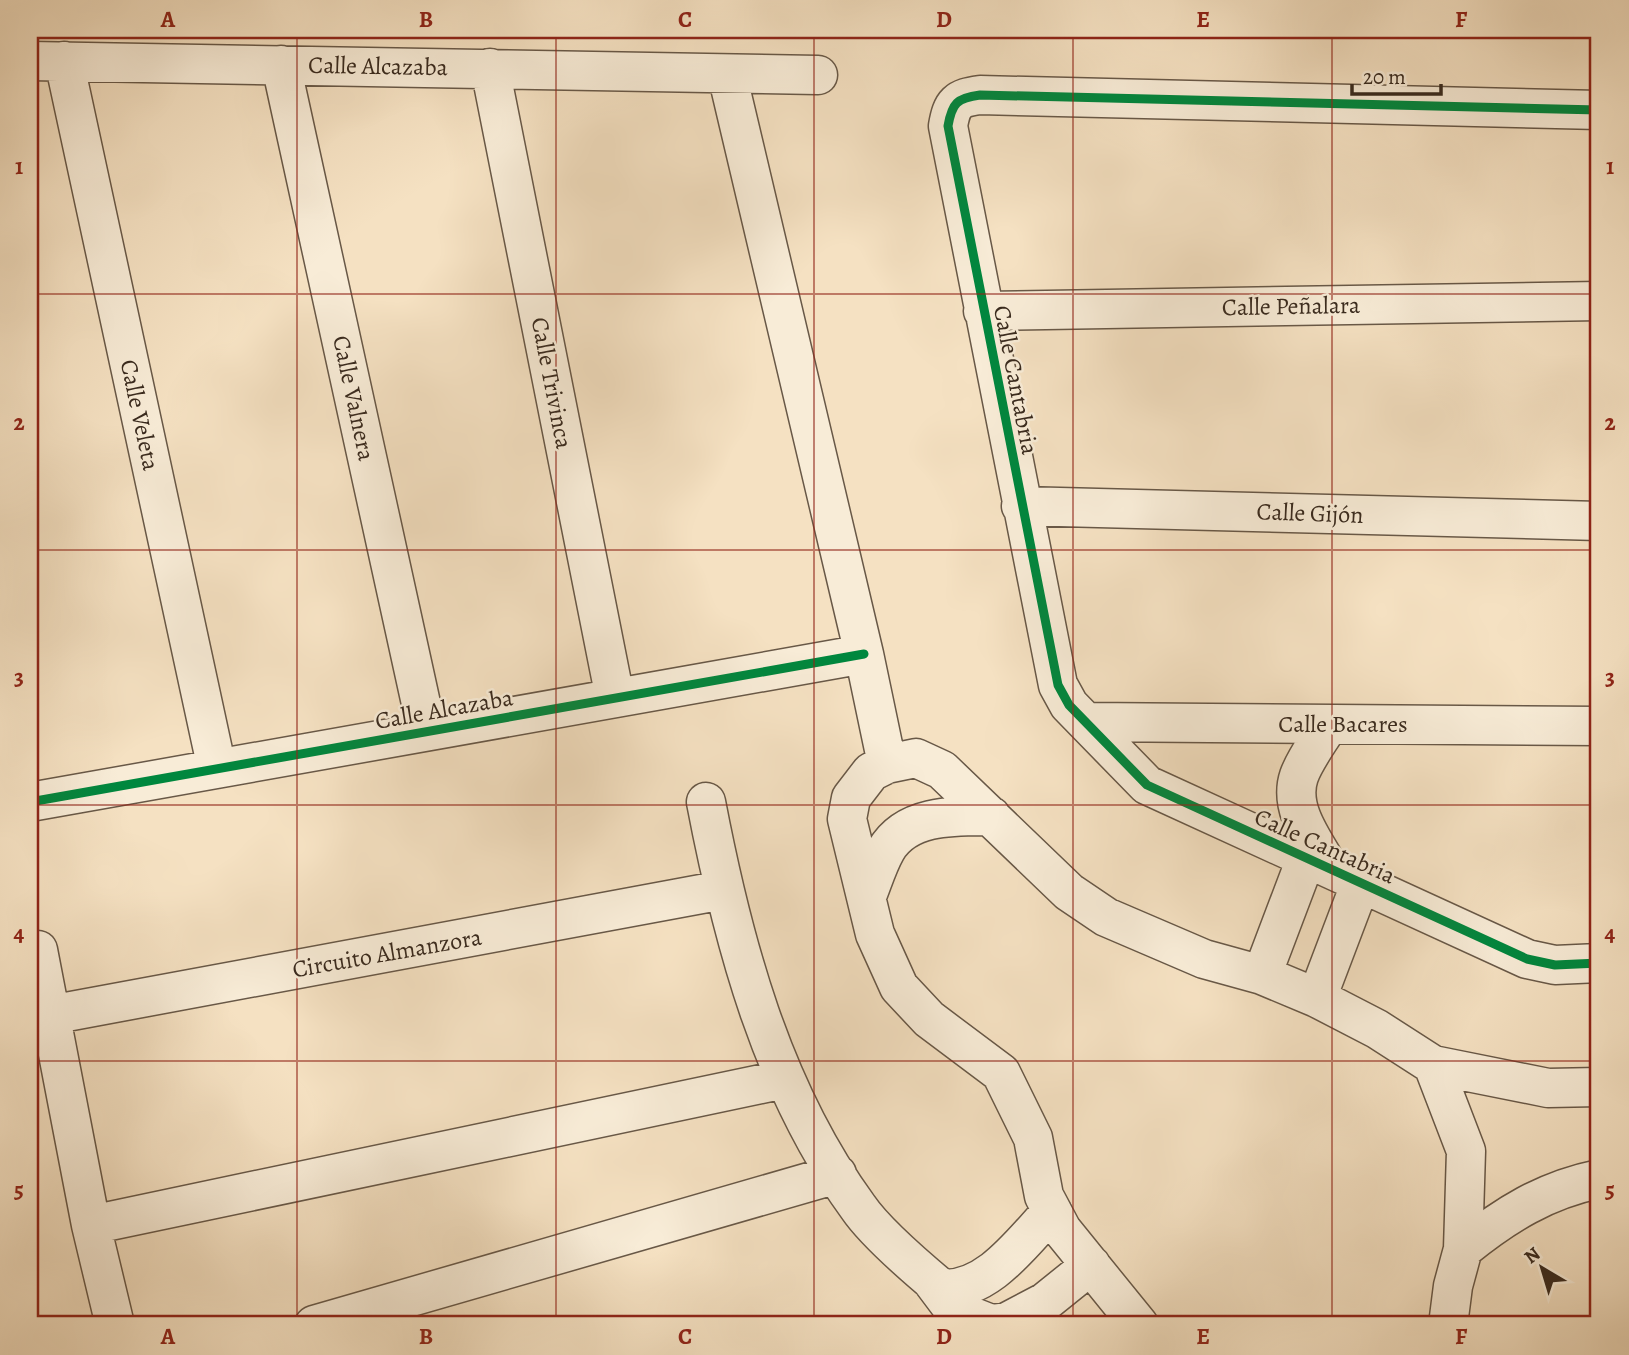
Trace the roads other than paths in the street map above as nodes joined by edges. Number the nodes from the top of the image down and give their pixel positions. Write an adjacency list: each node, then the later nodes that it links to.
1 (47, 61): 2 (street, Calle Alcazaba); 18 (street, Calle Veleta)
2 (281, 65): 3 (street, Calle Alcazaba); 16 (street, Calle Valnera)
3 (490, 68): 4 (street, Calle Alcazaba); 12 (street, Calle Trivinca)
4 (727, 74): 5 (street, Calle Alcazaba); 11 (street)
5 (818, 75)
6 (1599, 110): 8 (street, Calle Cantabria)
7 (1599, 301): 8 (street, Calle Peñalara)
8 (983, 311): 9 (street, Calle Cantabria)
9 (1021, 506): 10 (street, Calle Gijón); 13 (street, Calle Cantabria)
10 (1599, 521)
11 (864, 654): 12 (street, Calle Alcazaba); 17 (street)
12 (615, 698): 16 (street, Calle Alcazaba)
13 (1086, 722): 14 (street, Calle Bacares); 22 (street, Calle Cantabria)
14 (1329, 724): 15 (street, Calle Bacares); 22 (street)
15 (1599, 726)
16 (427, 731): 18 (street, Calle Alcazaba)
17 (887, 764): 21 (street); 24 (street)
18 (217, 769): 19 (street, Calle Alcazaba)
19 (30, 802)
20 (706, 802): 23 (street)
21 (991, 816): 24 (street); 27 (street)
22 (1332, 868): 26 (street, Calle Cantabria); 27 (street, Calle Cantabria); 28 (street, Calle Cantabria)
23 (723, 890): 29 (street, Circuito Almanzora); 31 (street)
24 (867, 896): 35 (street)
25 (38, 950): 29 (street)
26 (1599, 963)
27 (1262, 975): 28 (street)
28 (1317, 998): 30 (street)
29 (50, 1015): 36 (street)
30 (1433, 1065): 32 (street); 37 (street)
31 (785, 1079): 33 (street); 36 (street)
32 (1599, 1087)
33 (837, 1174): 39 (street); 41 (street)
34 (1599, 1179): 37 (street)
35 (1052, 1211): 38 (street); 39 (street)
36 (91, 1225): 40 (street)
37 (1463, 1250): 43 (street)
38 (1091, 1265): 39 (street); 42 (street)
39 (932, 1281)
40 (115, 1325)
41 (314, 1325)
42 (1139, 1325)
43 (1448, 1325)

